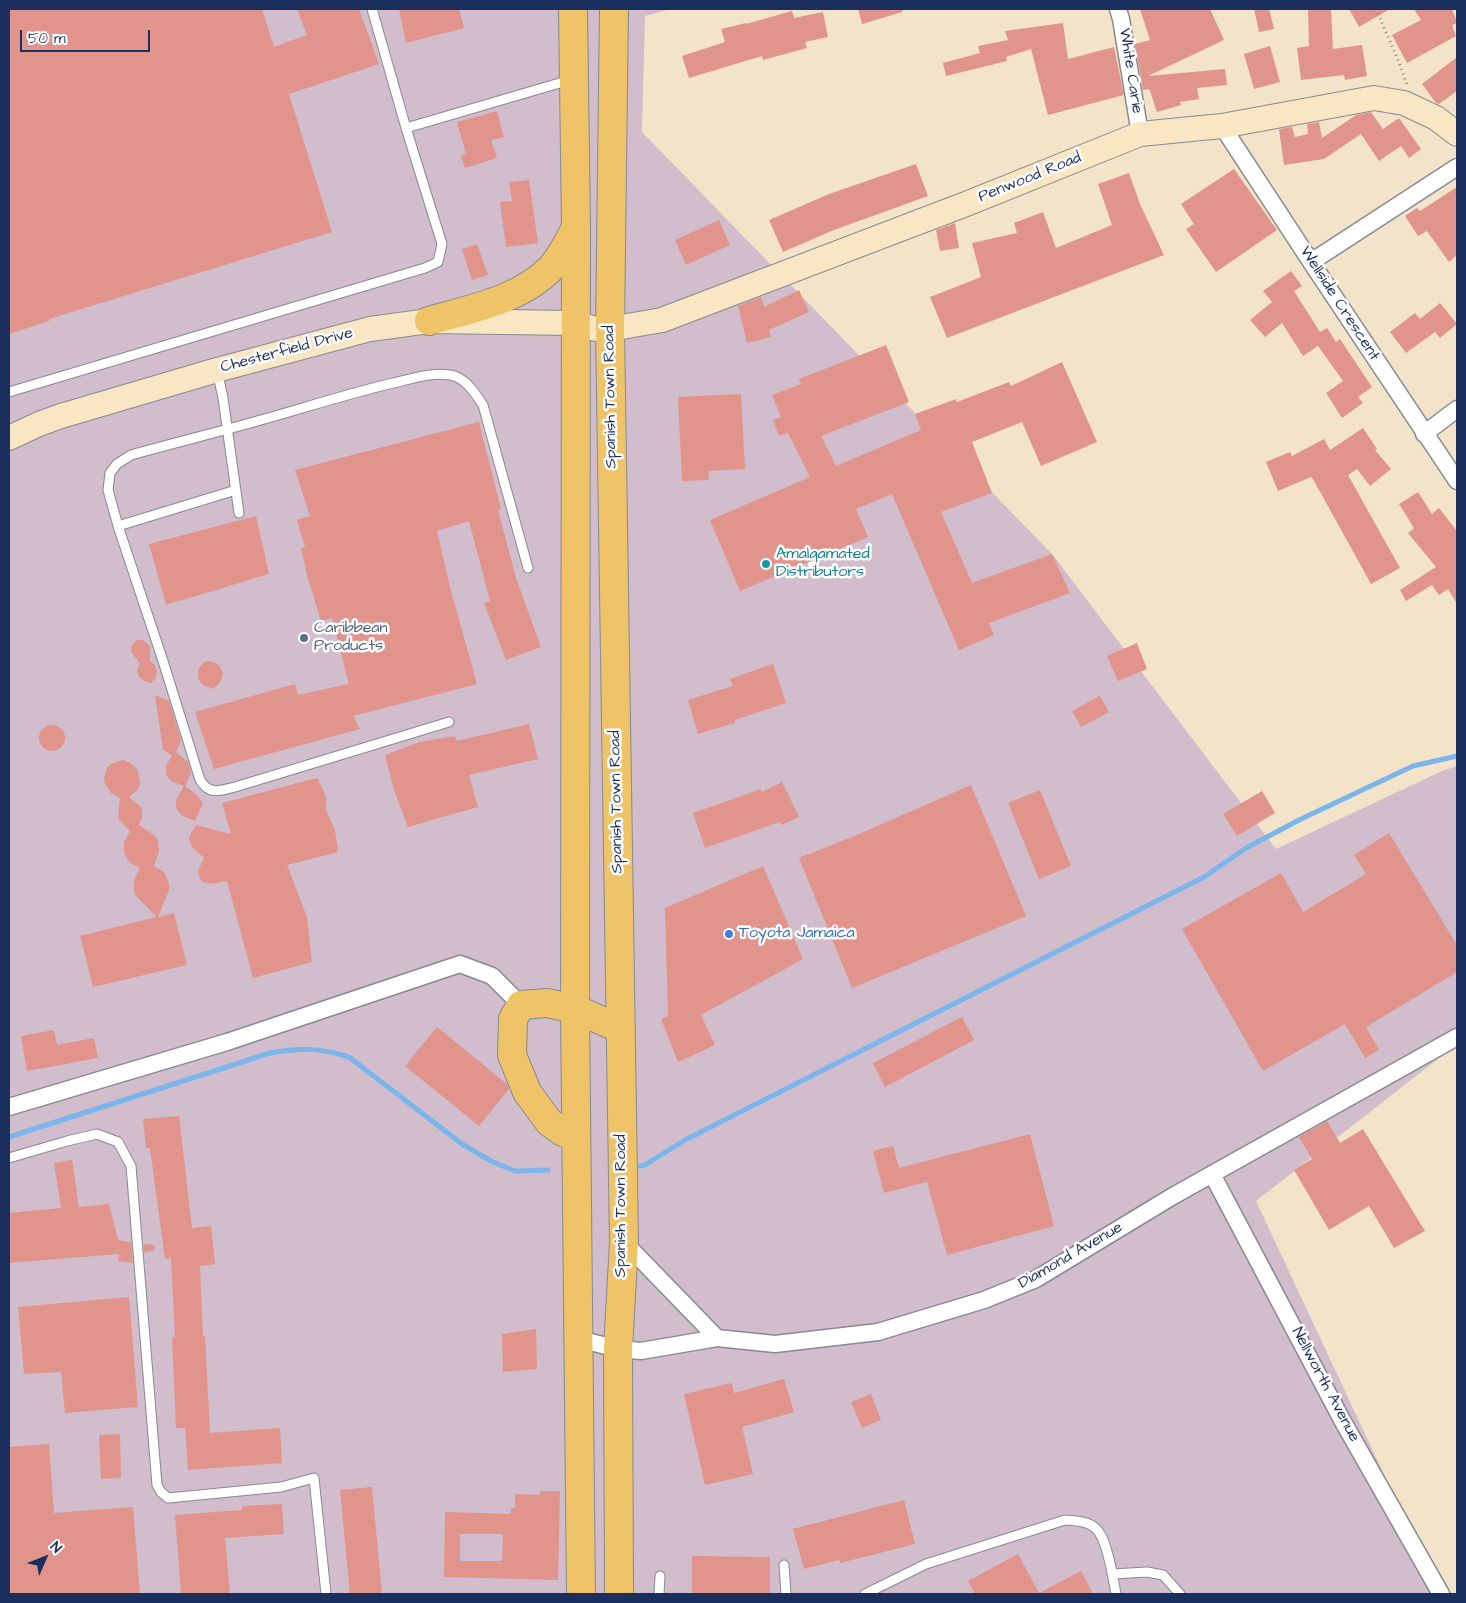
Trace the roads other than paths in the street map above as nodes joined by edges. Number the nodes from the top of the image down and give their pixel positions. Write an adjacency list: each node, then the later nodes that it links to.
1 (372, 9): 7 (lane)
2 (573, 9): 5 (highway)
3 (614, 9): 15 (highway, Spanish Town Road)
4 (1118, 9): 8 (street, White Carie)
5 (573, 79): 7 (lane); 11 (highway)
6 (1222, 126): 8 (street, Penwood Road); 9 (street, Penwood Road); 12 (street, Wellside Crescent)
7 (406, 128): 17 (lane)
8 (1140, 134): 15 (street, Penwood Road)
9 (1457, 134)
10 (1457, 167): 12 (street)
11 (576, 227): 13 (highway); 14 (highway)
12 (1311, 262): 20 (street, Wellside Crescent)
13 (429, 322): 14 (street, Chesterfield Drive); 16 (street, Chesterfield Drive)
14 (575, 323): 15 (street, Penwood Road); 29 (highway)
15 (610, 329): 30 (highway, Spanish Town Road)
16 (217, 370): 19 (lane); 21 (street, Chesterfield Drive)
17 (9, 392)
18 (1457, 410): 20 (street)
19 (227, 430): 23 (lane); 25 (lane); 26 (lane)
20 (1424, 434): 22 (street, Wellside Crescent)
21 (9, 438)
22 (1457, 481)
23 (236, 490): 24 (lane); 25 (lane)
24 (239, 513)
25 (118, 526): 27 (lane)
26 (528, 568)
27 (449, 722)
28 (521, 1005): 29 (highway); 32 (street); 33 (highway)
29 (575, 1009): 30 (highway); 33 (highway)
30 (621, 1029): 36 (highway, Spanish Town Road)
31 (1457, 1036): 35 (street, Diamond Avenue)
32 (9, 1107)
33 (576, 1135): 38 (highway)
34 (9, 1158): 44 (lane)
35 (1212, 1174): 37 (street, Diamond Avenue); 53 (street, Nellworth Avenue)
36 (624, 1242): 37 (street); 39 (highway, Spanish Town Road)
37 (717, 1338): 39 (street, Diamond Avenue)
38 (579, 1339): 39 (street, Diamond Avenue); 45 (highway)
39 (618, 1349): 40 (highway, Spanish Town Road)
40 (618, 1524): 46 (highway); 47 (highway, Spanish Town Road)
41 (784, 1565): 49 (lane)
42 (1112, 1574): 50 (lane); 51 (lane); 52 (lane)
43 (660, 1576): 48 (lane)
44 (326, 1594)
45 (581, 1594)
46 (599, 1594)
47 (618, 1594)
48 (659, 1594)
49 (786, 1594)
50 (865, 1594)
51 (1116, 1594)
52 (1180, 1594)
53 (1441, 1594)

